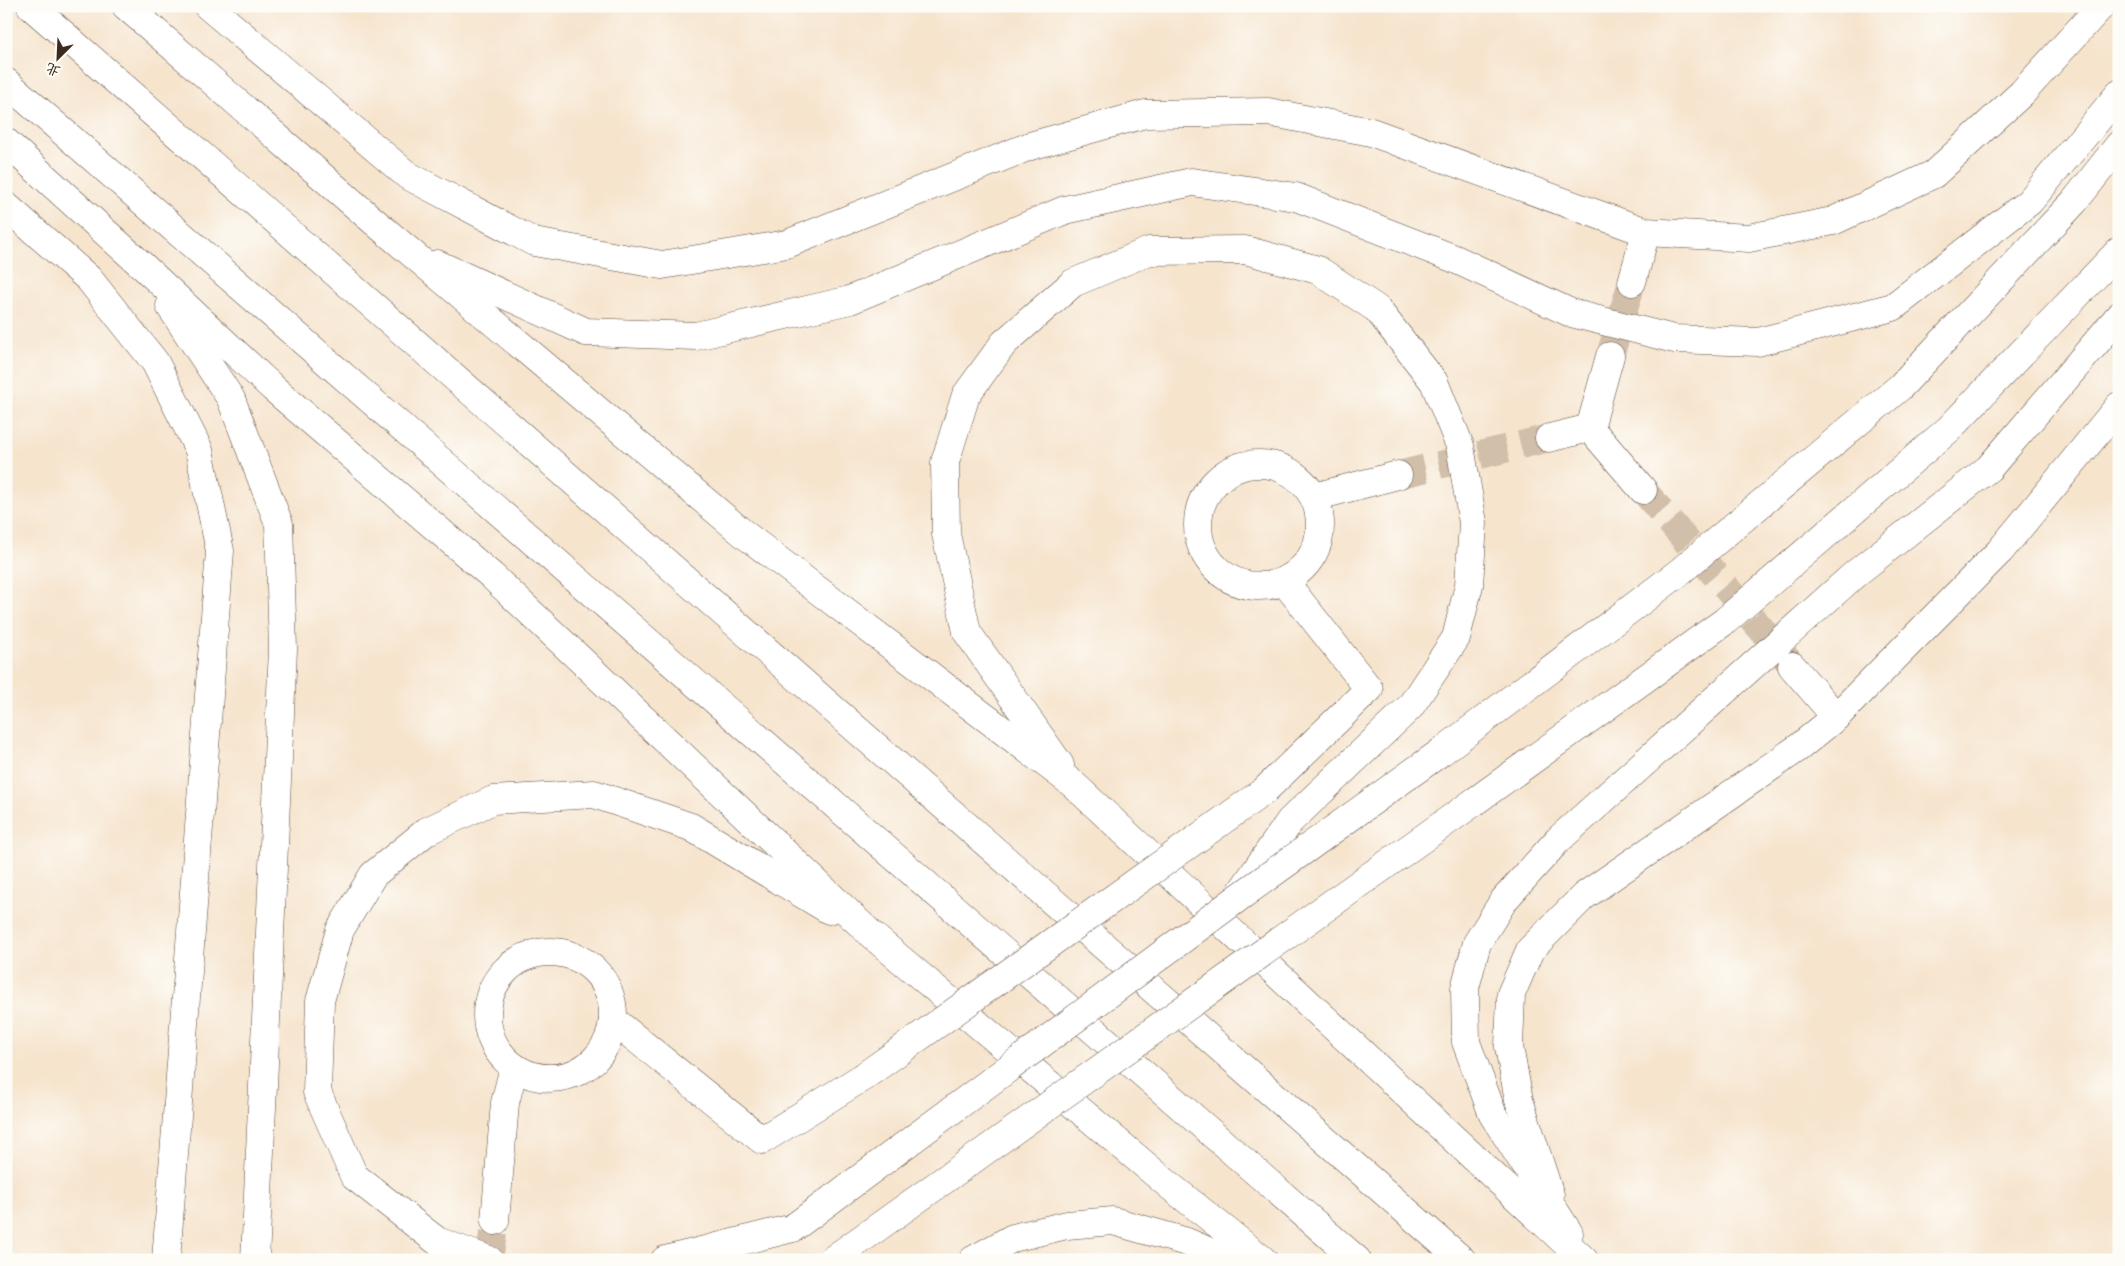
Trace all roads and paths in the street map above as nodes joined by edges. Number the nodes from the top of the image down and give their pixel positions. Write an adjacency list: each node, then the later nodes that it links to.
1 (31, 6): 44 (main road)
2 (126, 6): 12 (main road)
3 (208, 6): 10 (main road)
4 (2101, 6): 10 (main road)
5 (6, 82): 43 (main road)
6 (2119, 94): 12 (main road)
7 (6, 142): 13 (main road)
8 (2119, 145): 27 (main road, bridge)
9 (6, 206): 34 (main road)
10 (1646, 232): 14 (main road)
11 (2119, 251): 39 (main road, bridge)
12 (409, 252): 26 (main road)
13 (146, 269): 28 (main road); 35 (main road)
14 (1632, 282)
15 (2119, 316): 31 (main road)
16 (1610, 356): 18 (main road)
17 (2119, 406): 25 (main road)
18 (1590, 428): 19 (main road); 21 (main road)
19 (1549, 438)
20 (1398, 475): 22 (main road)
21 (1643, 490)
22 (1314, 496): 23 (main road); 23 (main road)
23 (1284, 581): 29 (main road, bridge)
24 (1792, 666): 25 (main road)
25 (1836, 716): 31 (main road)
26 (1073, 784): 27 (main road); 45 (main road)
27 (1238, 898): 33 (main road, bridge)
28 (873, 936): 36 (main road); 42 (main road)
29 (613, 1020): 30 (main road); 30 (main road)
30 (514, 1067): 32 (main road)
31 (1556, 1213): 45 (main road)
32 (495, 1221)
33 (792, 1228): 37 (main road); 38 (main road)
34 (166, 1260)
35 (255, 1260)
36 (489, 1260)
37 (665, 1260)
38 (748, 1260)
39 (832, 1260)
40 (973, 1260): 41 (main road)
41 (1228, 1260)
42 (1263, 1260)
43 (1357, 1260)
44 (1462, 1260)
45 (1585, 1260)

